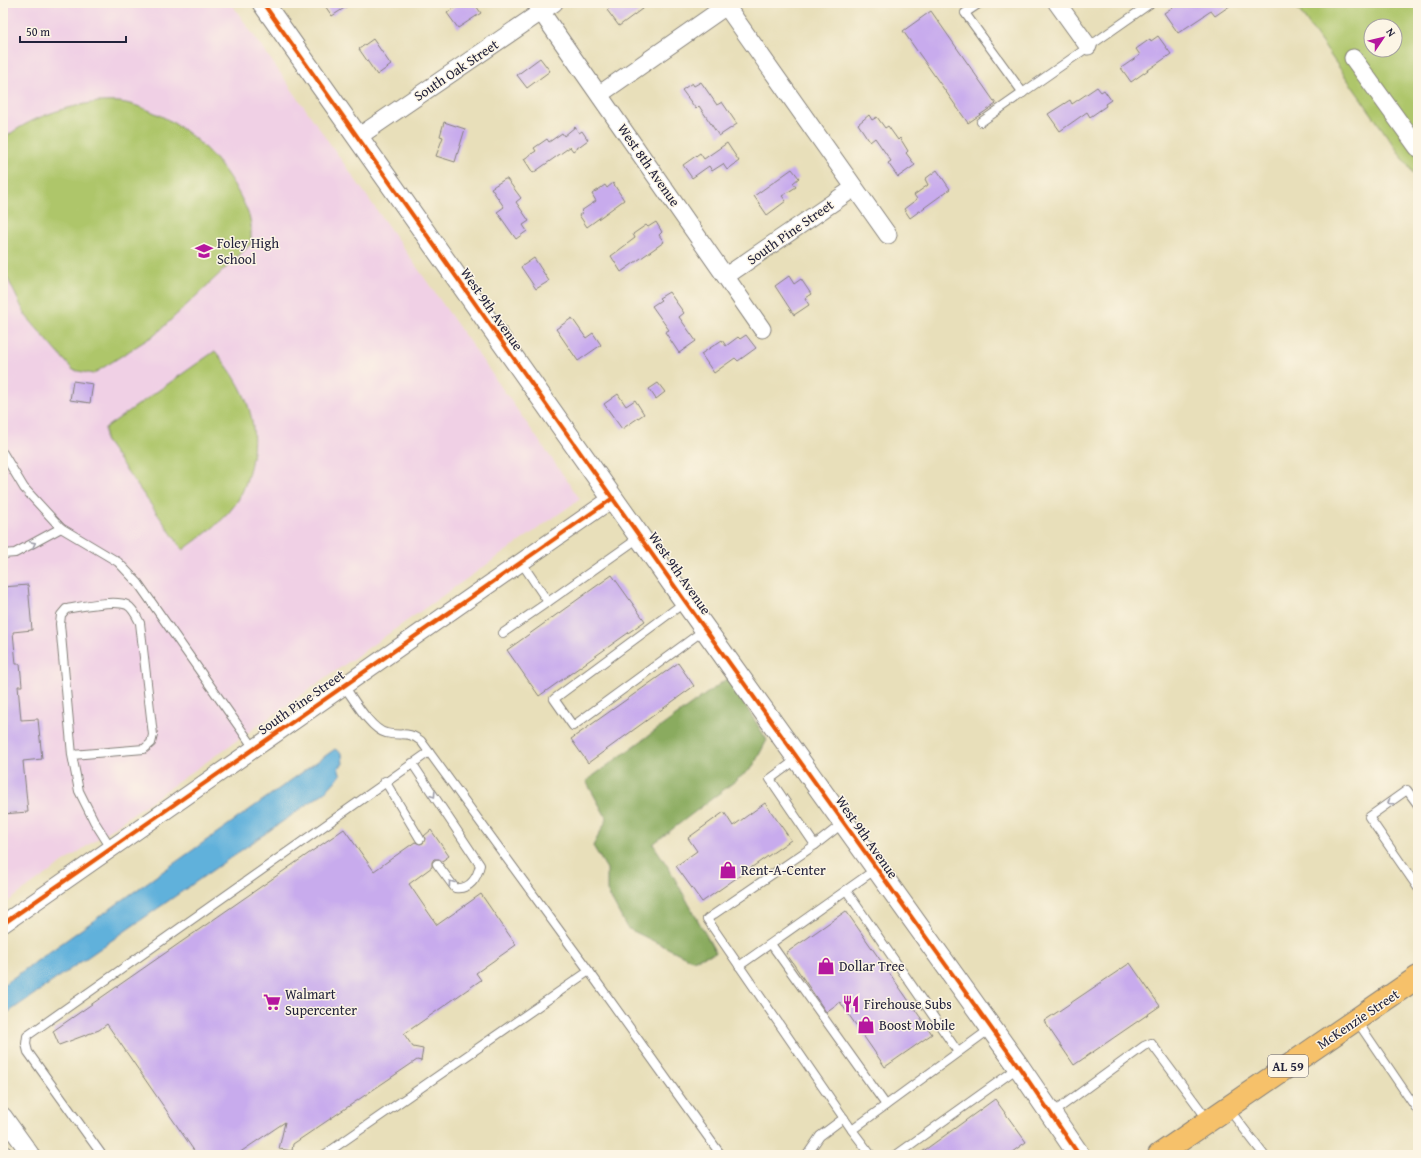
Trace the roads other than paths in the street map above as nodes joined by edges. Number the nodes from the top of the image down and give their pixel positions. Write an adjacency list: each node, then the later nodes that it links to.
1 (263, 3): 12 (street, West 9th Avenue)
2 (980, 3): 9 (lane)
3 (1057, 3): 7 (street)
4 (1152, 3): 7 (lane)
5 (725, 5): 10 (street); 14 (street)
6 (544, 6): 10 (street, West 8th Avenue); 12 (street, South Oak Street)
7 (1088, 46): 9 (lane)
8 (1353, 58): 13 (street)
9 (1023, 93): 11 (lane)
10 (600, 94): 16 (street, West 8th Avenue)
11 (981, 122)
12 (358, 137): 19 (street, West 9th Avenue)
13 (1418, 148)
14 (854, 188): 15 (street); 16 (street, South Pine Street)
15 (888, 235)
16 (726, 276): 17 (street, West 8th Avenue)
17 (762, 329)
18 (3, 453): 20 (lane)
19 (613, 498): 21 (street, West 9th Avenue); 23 (street, South Pine Street)
20 (61, 528): 22 (lane, one-way to 20); 29 (lane)
21 (641, 537): 24 (street, West 9th Avenue); 25 (lane)
22 (3, 554)
23 (521, 562): 25 (lane); 28 (street, South Pine Street)
24 (685, 601): 26 (street, West 9th Avenue); 26 (lane)
25 (548, 602): 27 (lane)
26 (706, 629): 32 (street, West 9th Avenue)
27 (504, 633)
28 (344, 686): 29 (street, South Pine Street); 30 (lane)
29 (254, 748): 39 (street, South Pine Street)
30 (429, 752): 33 (lane); 47 (lane)
31 (72, 755): 31 (lane); 39 (lane)
32 (798, 758): 36 (street, West 9th Avenue); 38 (lane)
33 (412, 763): 34 (lane); 40 (lane, one-way to 40)
34 (385, 781): 37 (lane); 62 (lane)
35 (1418, 805): 42 (lane, one-way to 42)
36 (843, 823): 38 (lane); 41 (street, West 9th Avenue)
37 (420, 839)
38 (815, 845): 46 (lane)
39 (112, 848): 44 (street, South Pine Street)
40 (437, 864)
41 (876, 869): 43 (lane); 50 (street, West 9th Avenue)
42 (1418, 888)
43 (846, 890): 45 (lane); 51 (lane)
44 (3, 924)
45 (771, 944): 46 (lane); 53 (lane)
46 (739, 966): 58 (lane)
47 (589, 971): 63 (lane); 64 (lane)
48 (1418, 977): 49 (main road, McKenzie Street / AL 59)
49 (1356, 1021): 54 (main road, McKenzie Street / AL 59); 55 (lane)
50 (990, 1029): 51 (lane); 52 (street, West 9th Avenue)
51 (958, 1052): 53 (lane)
52 (1019, 1067): 56 (street, West 9th Avenue); 67 (lane)
53 (886, 1105): 60 (lane)
54 (1228, 1108): 59 (main road, McKenzie Street / AL 59); 70 (lane)
55 (1418, 1111)
56 (1050, 1114): 59 (lane); 68 (street, West 9th Avenue)
57 (3, 1116): 61 (street)
58 (844, 1118): 60 (lane); 65 (lane)
59 (1209, 1121): 69 (main road, McKenzie Street / AL 59)
60 (852, 1130): 66 (lane)
61 (31, 1155)
62 (102, 1155)
63 (324, 1155)
64 (721, 1155)
65 (806, 1155)
66 (871, 1155)
67 (896, 1155)
68 (1079, 1155)
69 (1159, 1155)
70 (1264, 1155)

